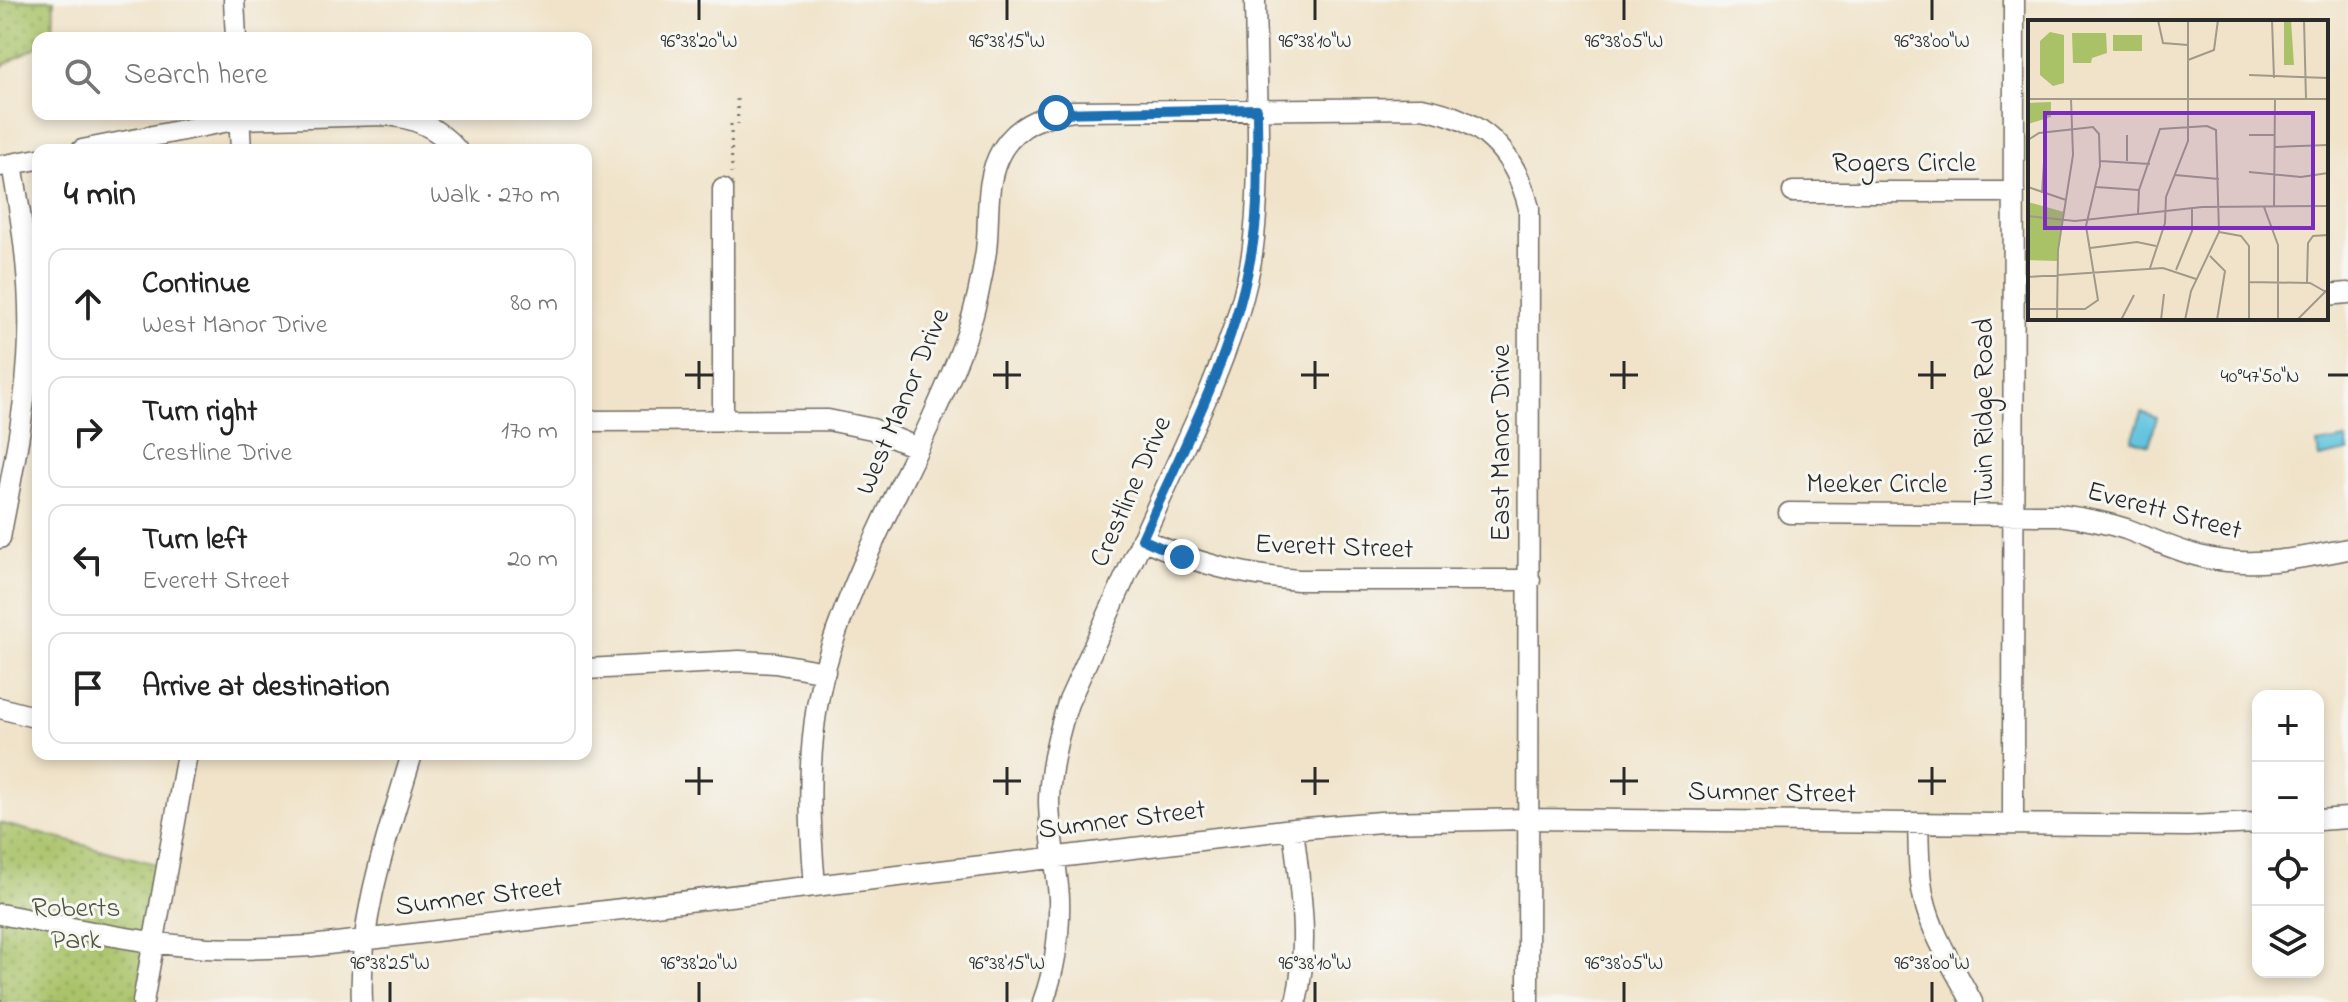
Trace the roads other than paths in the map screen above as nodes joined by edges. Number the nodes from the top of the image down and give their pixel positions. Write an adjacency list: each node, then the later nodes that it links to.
1 (234, 0): 4 (street)
2 (1255, 0): 5 (street, Crestline Drive)
3 (2014, 0): 16 (street, Twin Ridge Road)
4 (236, 32)
5 (1257, 109): 22 (street, West Manor Drive); 26 (street, Crestline Drive); 28 (street, East Manor Drive)
6 (221, 120): 9 (street)
7 (239, 120): 10 (street)
8 (410, 120): 11 (street)
9 (110, 144)
10 (241, 144)
11 (451, 144)
12 (32, 160): 13 (street)
13 (6, 165): 25 (street)
14 (728, 188): 20 (street)
15 (1793, 192): 16 (street, Rogers Circle)
16 (2014, 192): 19 (street, Twin Ridge Road)
17 (2348, 293): 18 (street)
18 (2328, 295)
19 (2022, 297): 24 (street, Twin Ridge Road)
20 (723, 419): 21 (street); 22 (street)
21 (592, 421)
22 (918, 448): 30 (street, West Manor Drive)
23 (1789, 513): 24 (street, Meeker Circle)
24 (2013, 513): 27 (street, Everett Street); 40 (street, Twin Ridge Road)
25 (0, 538)
26 (1142, 539): 28 (street, Everett Street); 42 (street, Crestline Drive)
27 (2348, 549)
28 (1530, 580): 36 (street, East Manor Drive)
29 (592, 669): 30 (street)
30 (825, 672): 43 (street, West Manor Drive)
31 (0, 708): 32 (street)
32 (32, 716)
33 (182, 760): 46 (street)
34 (410, 760): 45 (street)
35 (2348, 818): 37 (street)
36 (1529, 819): 38 (street, Sumner Street); 41 (street, Sumner Street); 51 (street, East Manor Drive)
37 (2324, 820)
38 (1918, 823): 40 (street, Sumner Street); 52 (street)
39 (2252, 823): 40 (street, Sumner Street)
40 (2013, 824)
41 (1293, 829): 42 (street, Sumner Street); 50 (street)
42 (1054, 857): 43 (street, Sumner Street); 49 (street, Crestline Drive)
43 (815, 886): 45 (street, Sumner Street)
44 (0, 914): 46 (street, Sumner Street)
45 (364, 940): 46 (street, Sumner Street); 48 (street)
46 (153, 942): 47 (street)
47 (143, 1002)
48 (362, 1002)
49 (1043, 1002)
50 (1296, 1002)
51 (1528, 1002)
52 (1972, 1002)

